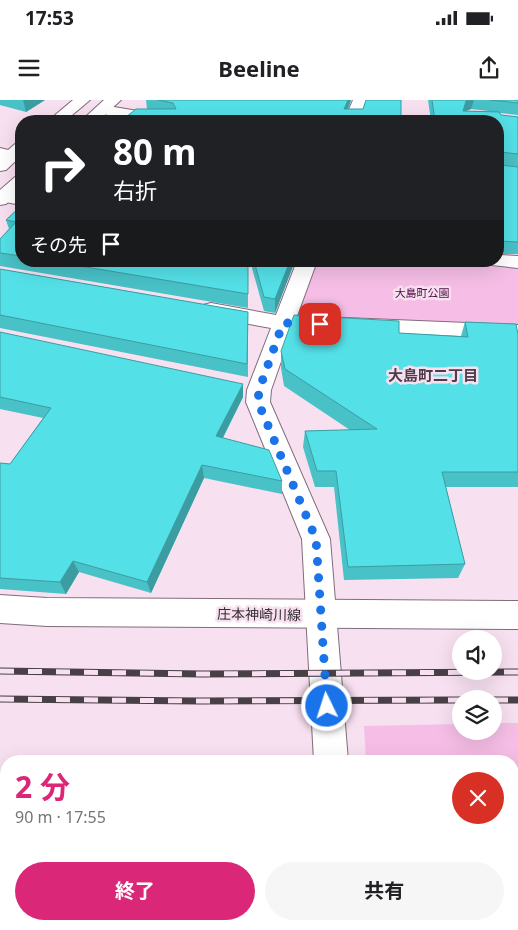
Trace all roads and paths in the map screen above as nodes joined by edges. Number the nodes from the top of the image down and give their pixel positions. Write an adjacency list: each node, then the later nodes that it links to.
1 (82, 100): 4 (street)
2 (361, 100): 7 (street)
3 (107, 105): 5 (street); 6 (street)
4 (63, 115)
5 (95, 115)
6 (145, 115)
7 (355, 115)
8 (15, 187): 9 (street)
9 (6, 198)
10 (504, 261): 11 (street)
11 (518, 262)
12 (305, 267): 14 (street)
13 (187, 306): 14 (street)
14 (283, 323): 15 (street); 17 (street)
15 (518, 332)
16 (0, 609): 17 (street, 庄本神崎川線)
17 (321, 615): 18 (street, 庄本神崎川線); 19 (street)
18 (518, 616)
19 (331, 755)

